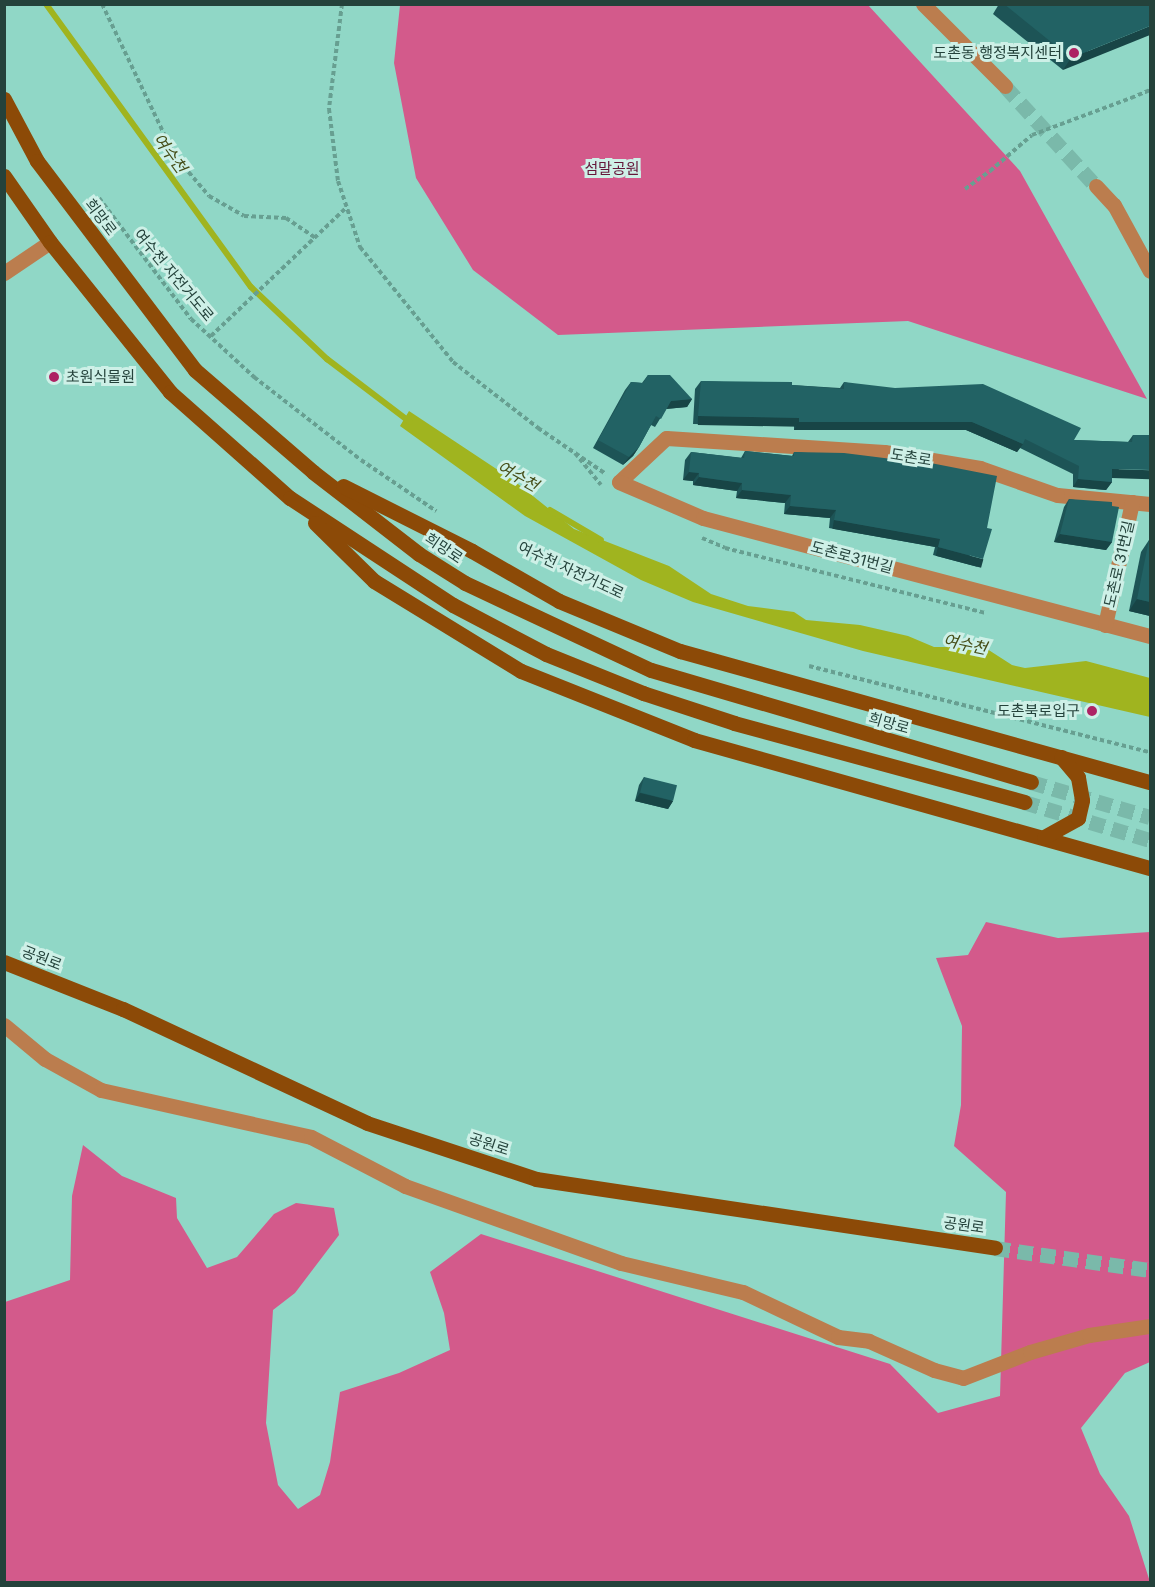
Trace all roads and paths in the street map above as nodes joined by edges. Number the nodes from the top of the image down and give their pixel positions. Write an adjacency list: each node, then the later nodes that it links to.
1 (102, 4): 12 (path)
2 (342, 4): 11 (path)
3 (923, 4): 4 (street)
4 (1005, 86)
5 (1150, 90): 9 (path, bridge)
6 (4, 99): 17 (main road, 희망로)
7 (4, 176): 13 (main road)
8 (1096, 186): 14 (street)
9 (965, 189)
10 (99, 198): 16 (path, 여수천 자전거도로)
11 (345, 209): 12 (path); 18 (path)
12 (316, 238): 16 (path)
13 (50, 242): 15 (street); 19 (main road)
14 (1150, 271)
15 (4, 273)
16 (211, 336): 22 (path, 여수천 자전거도로)
17 (313, 472): 27 (main road); 28 (main road, 희망로)
18 (619, 482): 20 (street, 도촌로); 23 (street, 도촌로31번길)
19 (290, 498): 30 (main road); 31 (main road)
20 (1132, 502): 21 (street, 도촌로); 23 (street, 도촌로 31번길)
21 (1150, 504)
22 (444, 516)
23 (1105, 625): 24 (street, 도촌로31번길)
24 (1150, 636)
25 (806, 666): 26 (path)
26 (1150, 752)
27 (1061, 757): 29 (main road); 31 (main road)
28 (1031, 782)
29 (1150, 782)
30 (1024, 802)
31 (1044, 837): 32 (main road)
32 (1150, 868)
33 (4, 962): 35 (main road, 공원로)
34 (4, 1025): 36 (street)
35 (994, 1248)
36 (1150, 1326)

